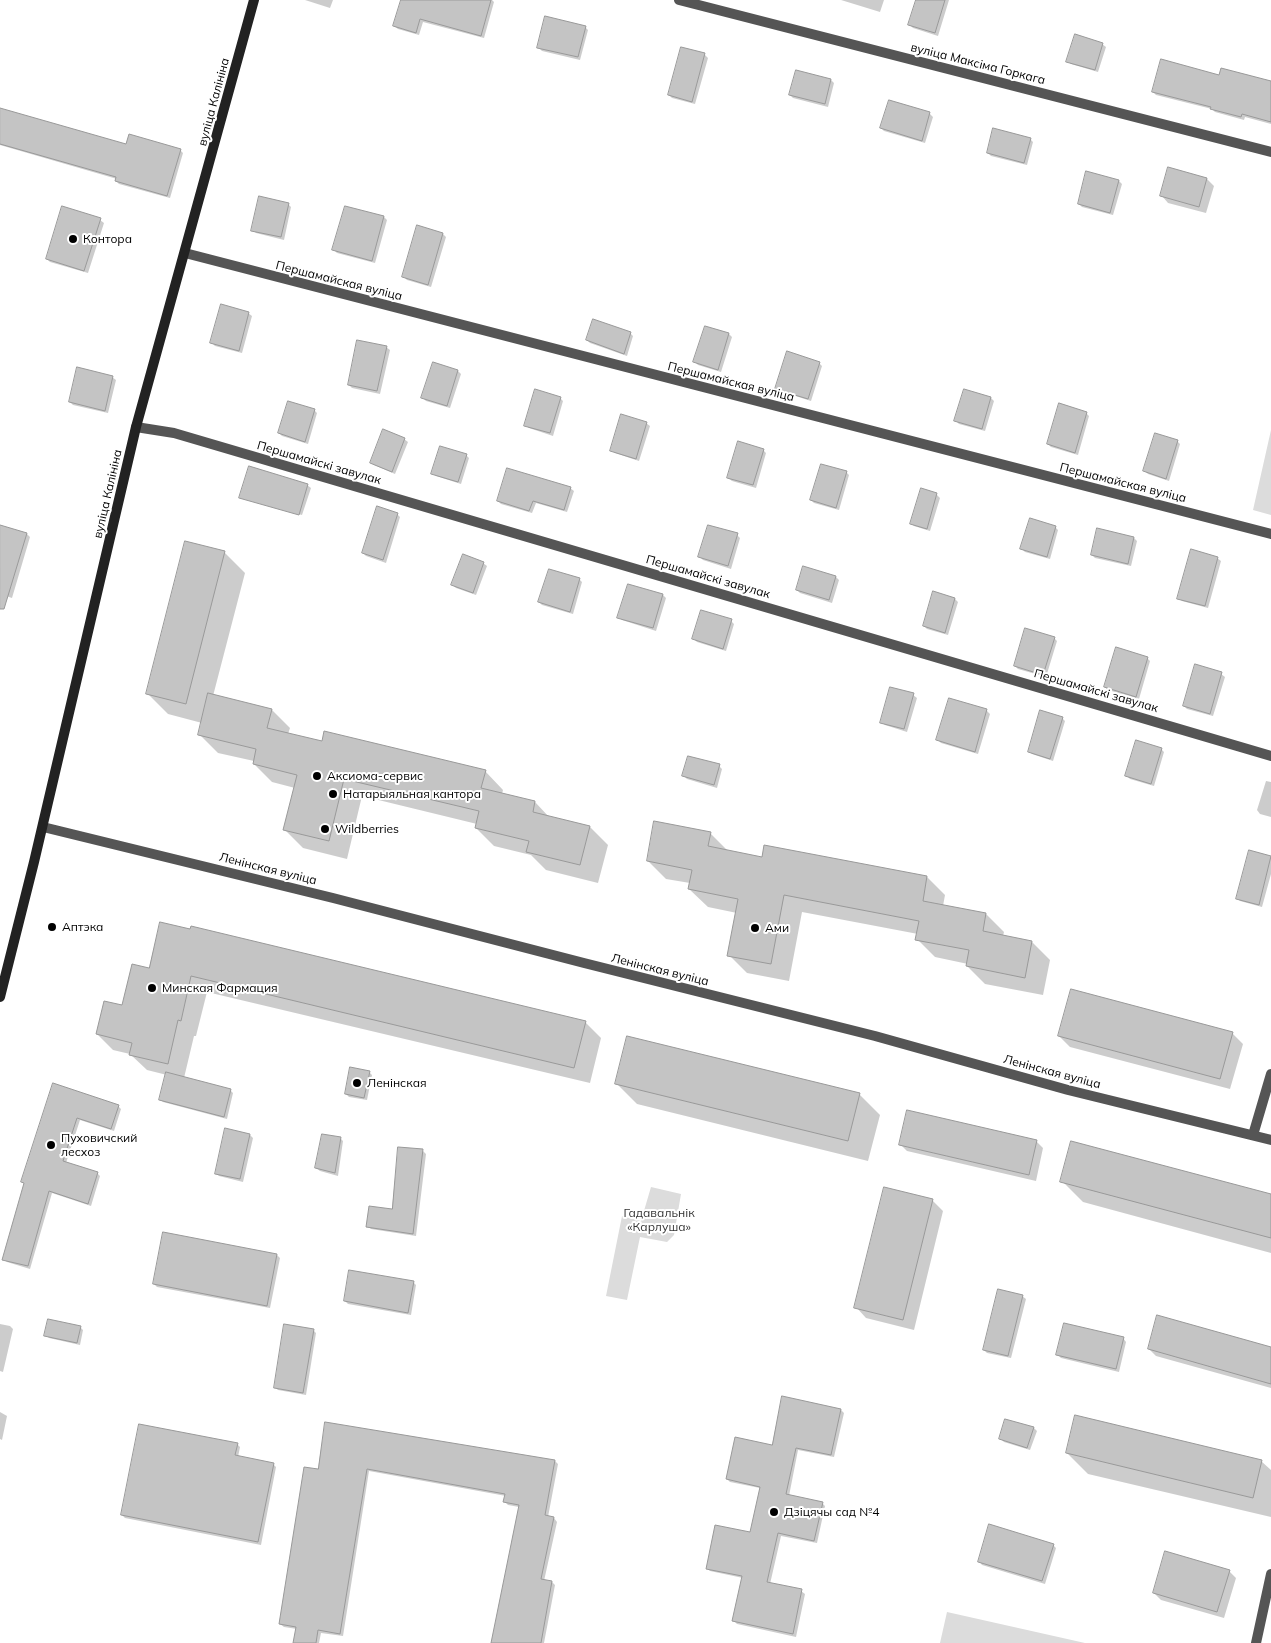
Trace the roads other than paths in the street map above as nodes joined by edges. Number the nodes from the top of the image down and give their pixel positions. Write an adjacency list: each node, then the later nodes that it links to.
1 (254, 0): 4 (main road, вуліца Калініна)
2 (679, 0): 3 (street, вуліца Максіма Горкага)
3 (1271, 152)
4 (185, 253): 5 (main road, вуліца Калініна); 6 (street, Першамайская вуліца)
5 (136, 427): 7 (street, Першамайскі завулак); 8 (main road, вуліца Калініна)
6 (1271, 534)
7 (1271, 756)
8 (43, 828): 9 (main road, вуліца Калініна); 11 (street, Ленінская вуліца)
9 (0, 996)
10 (1271, 1074): 11 (street)
11 (1254, 1135): 12 (street, Ленінская вуліца)
12 (1271, 1140)
13 (1271, 1574): 14 (street)
14 (1256, 1643)

